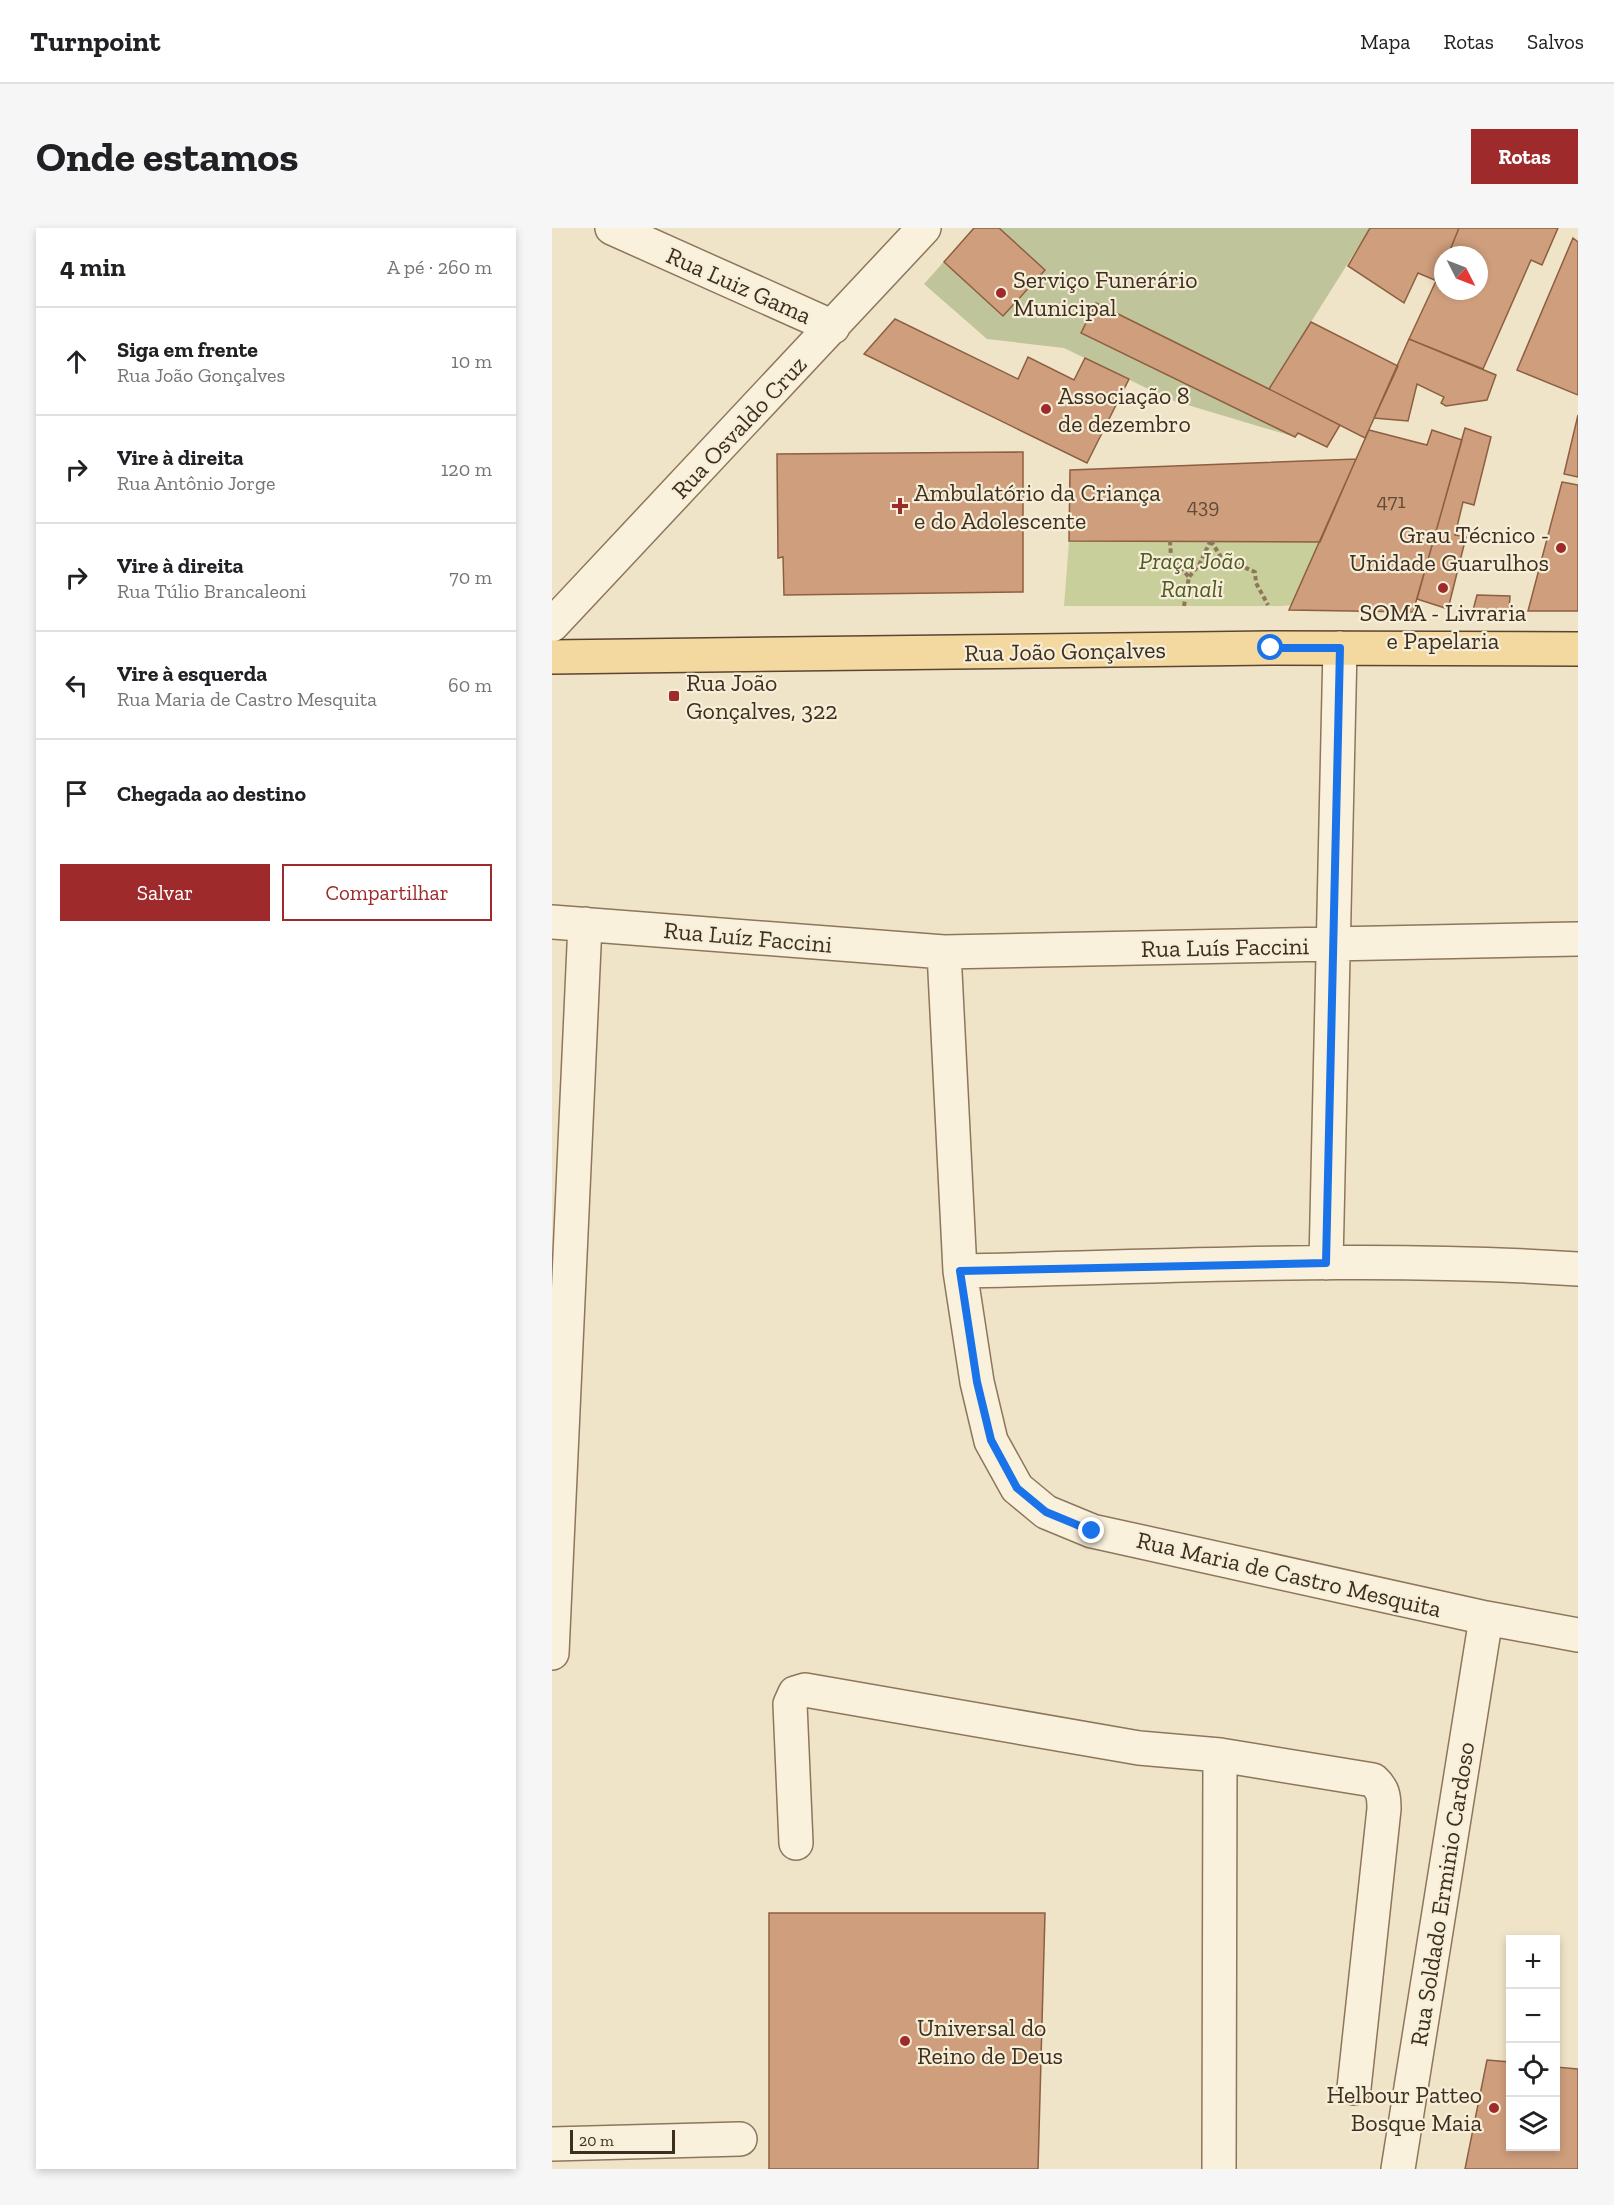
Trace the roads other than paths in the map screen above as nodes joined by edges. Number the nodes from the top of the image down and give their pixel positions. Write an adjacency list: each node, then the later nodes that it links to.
1 (612, 228): 3 (street, Rua Luiz Gama)
2 (924, 228): 3 (street, Rua Osvaldo Cruz)
3 (833, 327): 4 (street, Rua Osvaldo Cruz)
4 (552, 625)
5 (1340, 648): 6 (main road, Rua João Gonçalves); 7 (main road, Rua João Gonçalves); 11 (street)
6 (1578, 649)
7 (552, 657)
8 (552, 922): 9 (street, Rua Luíz Faccini)
9 (585, 924): 12 (street, Rua Luíz Faccini); 18 (street)
10 (1578, 939): 11 (street, Rua Luís Faccini)
11 (1334, 944): 12 (street, Rua Luís Faccini); 13 (street)
12 (944, 952): 15 (street, Rua Maria de Castro Mesquita)
13 (1326, 1263): 14 (street); 15 (street)
14 (1578, 1269)
15 (960, 1271): 16 (street, Rua Maria de Castro Mesquita)
16 (1486, 1618): 17 (street, Rua Maria de Castro Mesquita); 25 (street, Rua Soldado Erminio Cardoso)
17 (1578, 1635)
18 (552, 1653)
19 (1220, 1755): 20 (street); 21 (street); 24 (street)
20 (796, 1843)
21 (1354, 2088)
22 (740, 2139): 23 (street)
23 (552, 2144)
24 (1219, 2169)
25 (1398, 2169)

